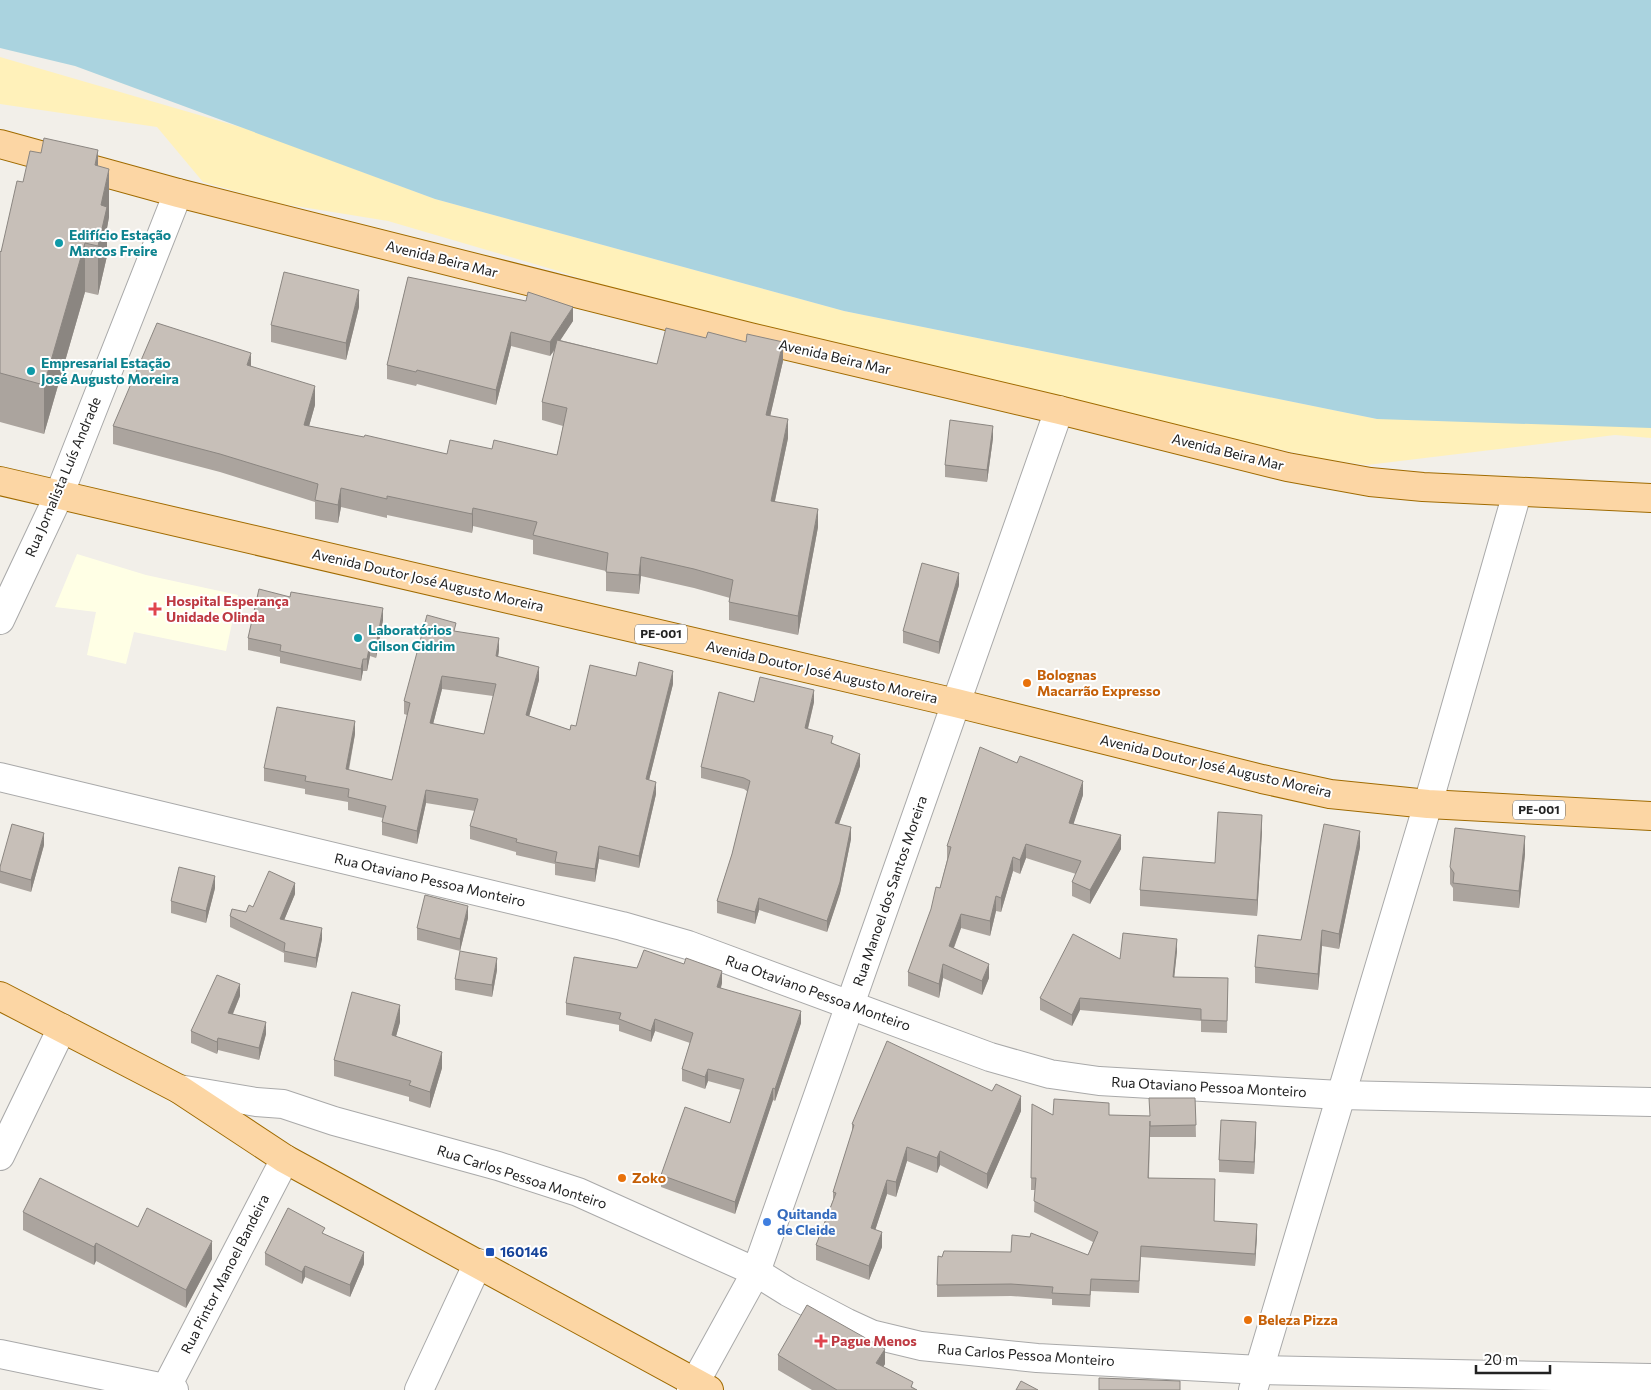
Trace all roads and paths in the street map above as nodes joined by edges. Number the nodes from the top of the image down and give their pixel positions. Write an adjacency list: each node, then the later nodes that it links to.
1 (0, 144): 2 (main road, Avenida Beira Mar)
2 (178, 193): 3 (main road, Avenida Beira Mar); 6 (street, Rua Jornalista Luís Andrade)
3 (1059, 410): 5 (main road, Avenida Beira Mar); 9 (street, Rua Manoel dos Santos Moreira)
4 (0, 481): 6 (main road, Avenida Doutor José Augusto Moreira / PE-001)
5 (1517, 493): 7 (main road, Avenida Beira Mar); 11 (street)
6 (59, 495): 8 (street, Rua Jornalista Luís Andrade); 9 (main road, Avenida Doutor José Augusto Moreira / PE-001)
7 (1651, 498)
8 (2, 613)
9 (956, 703): 11 (main road, Avenida Doutor José Augusto Moreira / PE-001); 14 (street, Rua Manoel dos Santos Moreira)
10 (0, 777): 14 (street, Rua Otaviano Pessoa Monteiro)
11 (1428, 804): 12 (main road, Avenida Doutor José Augusto Moreira / PE-001); 17 (street)
12 (1651, 816)
13 (0, 996): 15 (main road)
14 (850, 1005): 17 (street, Rua Otaviano Pessoa Monteiro); 22 (street, Rua Manoel dos Santos Moreira)
15 (62, 1028): 16 (main road); 19 (street)
16 (179, 1089): 20 (main road); 22 (street, Rua Carlos Pessoa Monteiro)
17 (1340, 1094): 18 (street, Rua Otaviano Pessoa Monteiro); 25 (street)
18 (1651, 1102)
19 (0, 1156)
20 (285, 1159): 21 (main road); 27 (street, Rua Pintor Manoel Bandeira)
21 (478, 1263): 26 (main road); 28 (street)
22 (756, 1272): 25 (street, Rua Carlos Pessoa Monteiro); 26 (street, Rua Manoel dos Santos Moreira)
23 (0, 1354): 27 (street)
24 (1651, 1378): 25 (street, Rua Carlos Pessoa Monteiro)
25 (1257, 1380)
26 (698, 1387)
27 (168, 1389)
28 (419, 1390)

